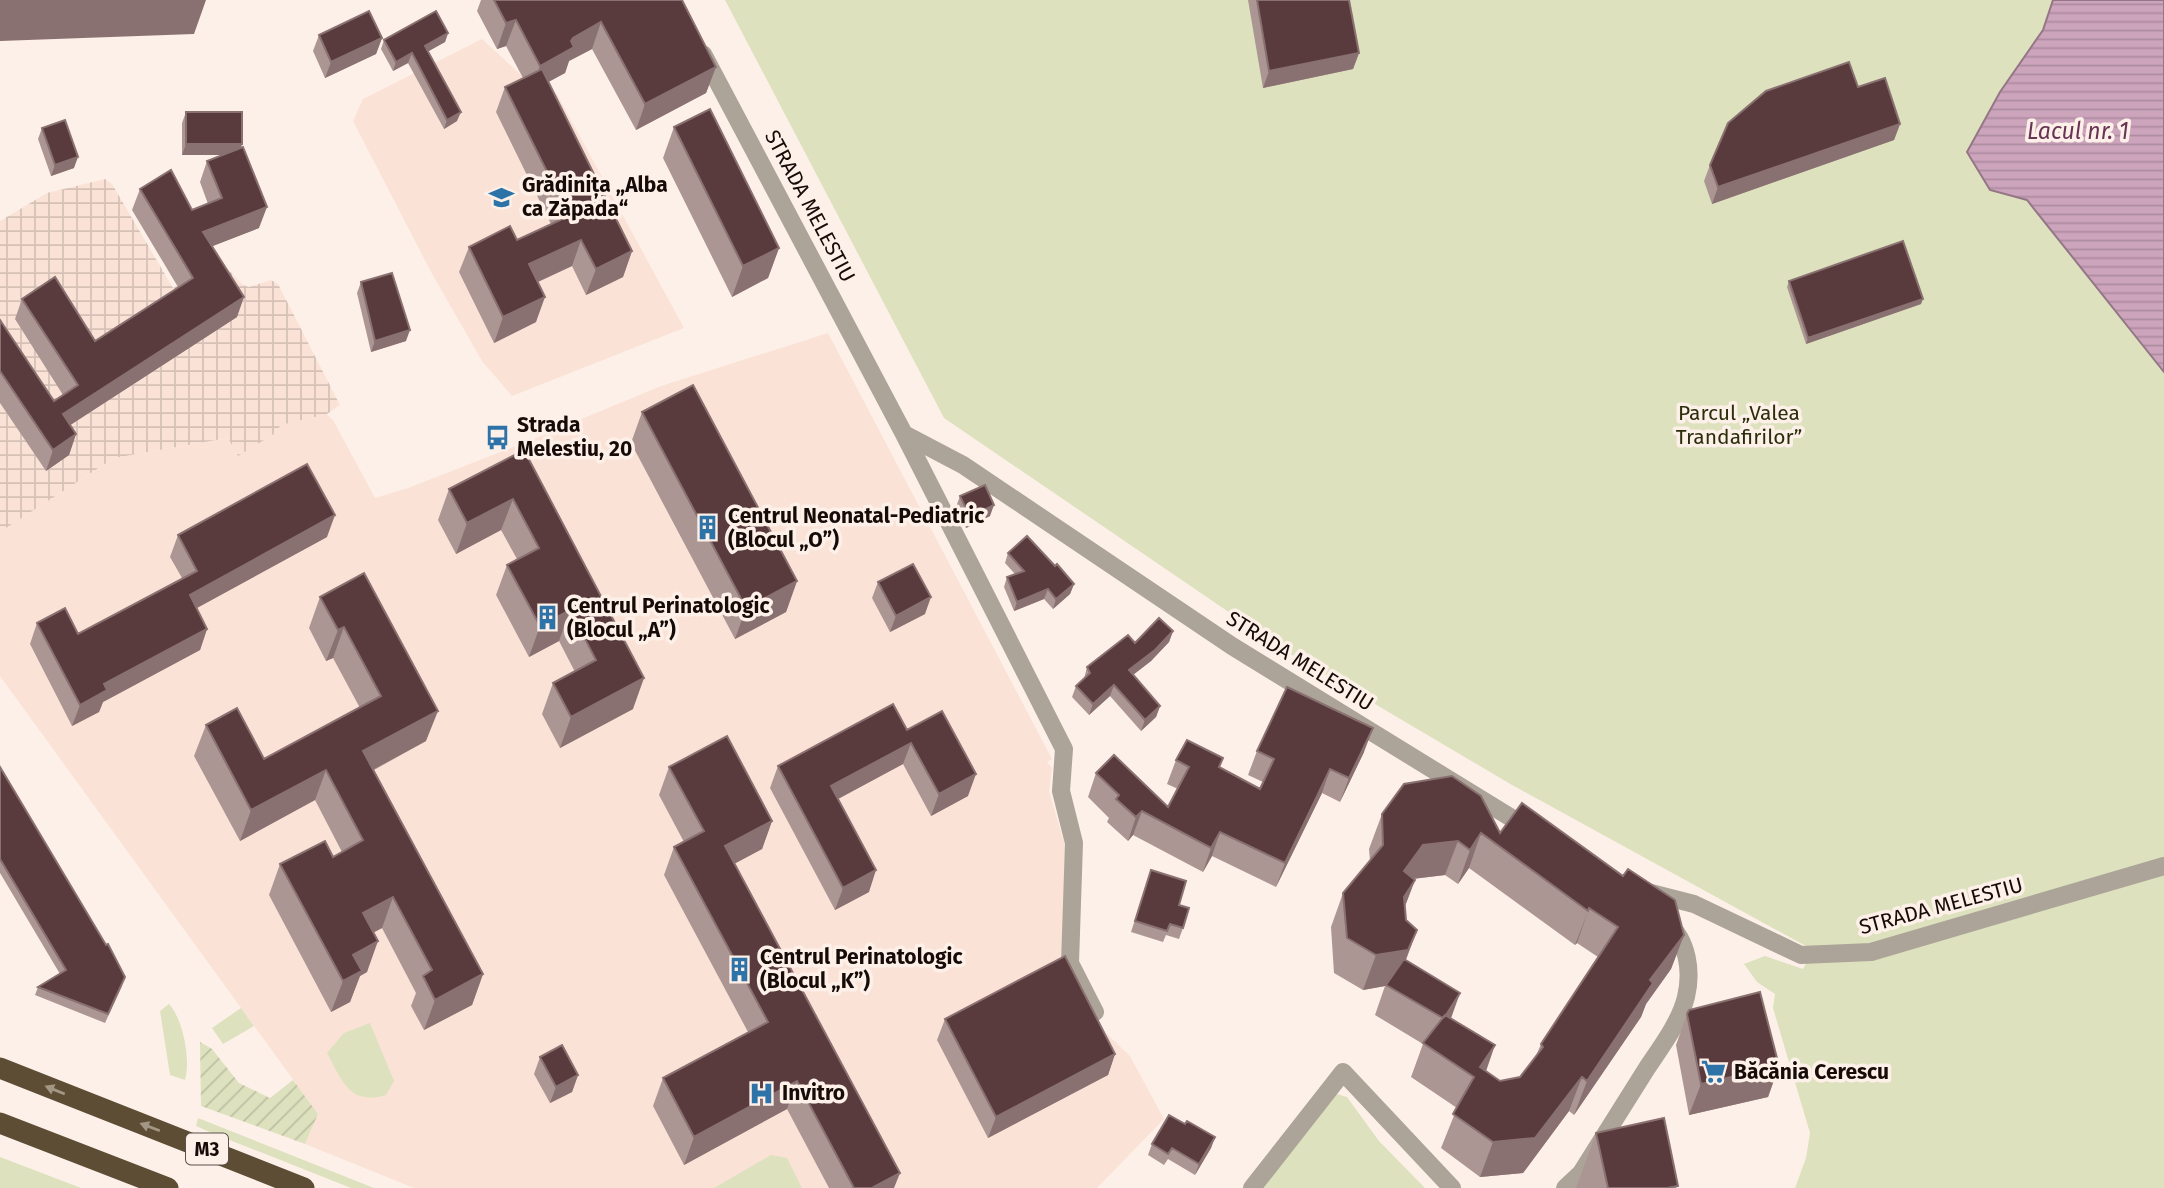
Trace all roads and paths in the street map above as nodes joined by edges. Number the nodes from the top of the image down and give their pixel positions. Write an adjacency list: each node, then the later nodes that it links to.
1 (693, 34): 2 (street, STRADA MELESTIU)
2 (904, 434): 3 (street, STRADA MELESTIU); 5 (street, STRADA MELESTIU)
3 (1552, 843)
4 (2164, 866): 12 (street, STRADA MELESTIU)
5 (1095, 1012)
6 (0, 1068): 9 (highway, M3, one-way to 6)
7 (0, 1123): 8 (highway, M3)
8 (168, 1188)
9 (304, 1188)
10 (1252, 1188): 11 (street)
11 (1452, 1188)
12 (1565, 1188)

